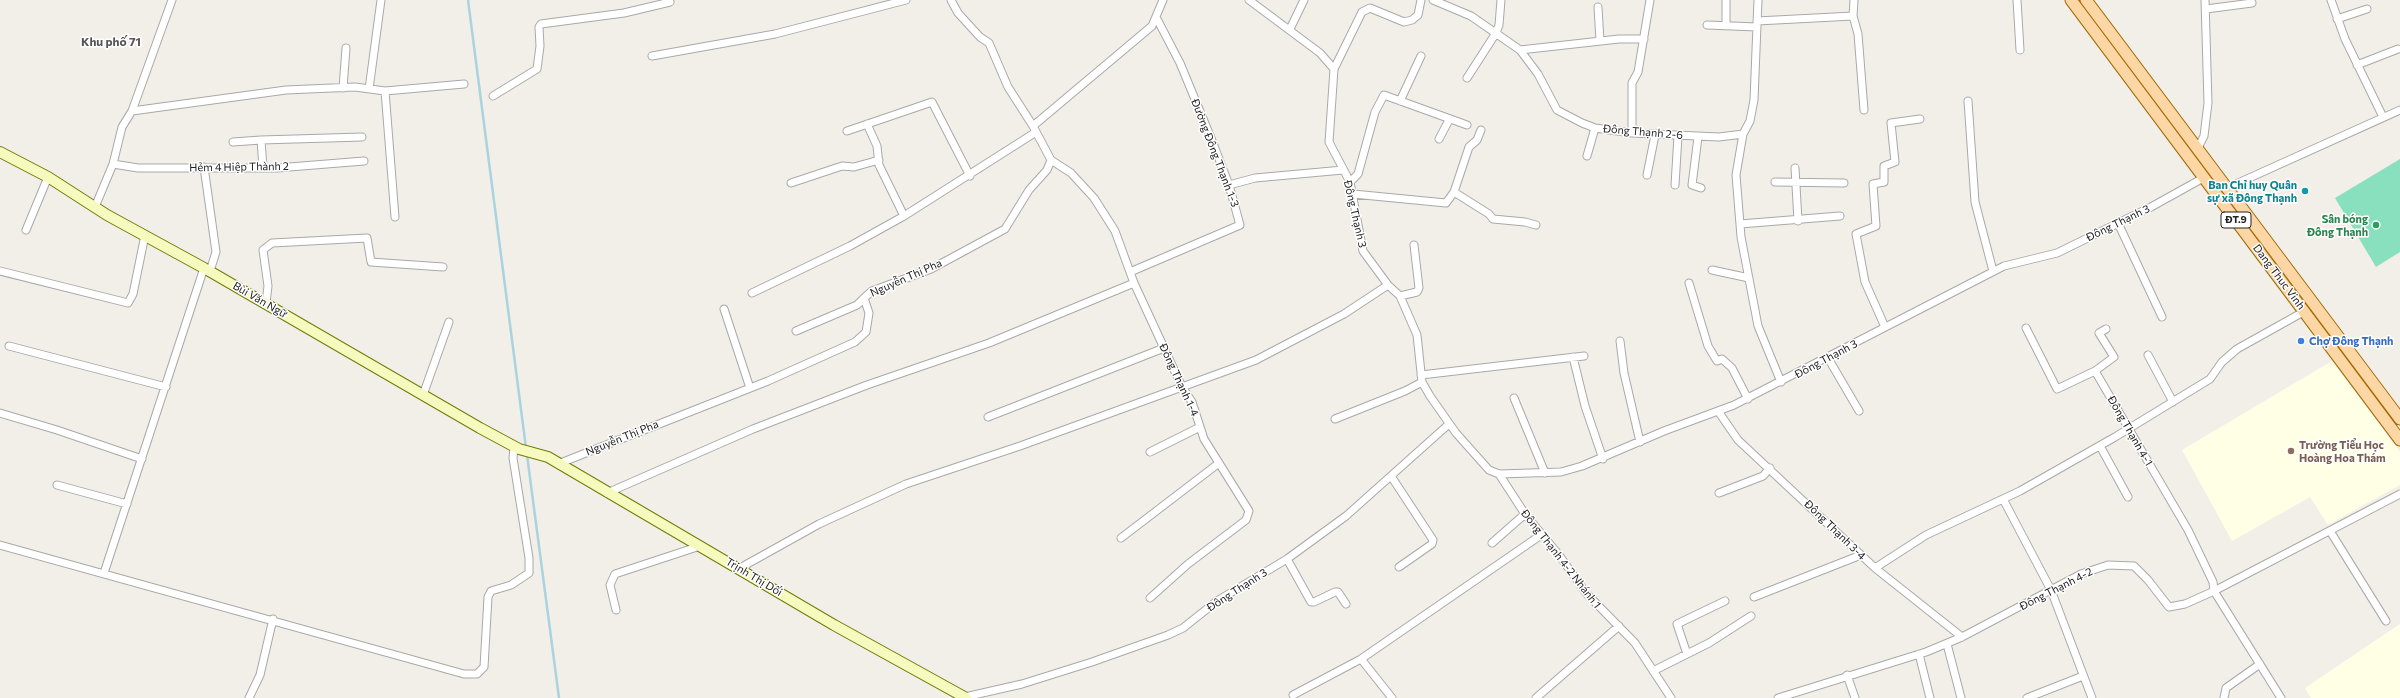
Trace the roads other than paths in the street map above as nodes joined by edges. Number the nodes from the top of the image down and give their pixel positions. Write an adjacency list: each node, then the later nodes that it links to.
1 (172, 0): 53 (street)
2 (381, 0): 46 (street)
3 (906, 0): 39 (street)
4 (951, 0): 60 (street)
5 (1163, 0): 26 (street)
6 (1250, 0): 31 (street)
7 (1304, 0): 31 (street)
8 (1421, 0): 42 (street)
9 (1433, 0): 32 (street, Đông Thạnh 2-6)
10 (1501, 0): 32 (street)
11 (1650, 0): 33 (street)
12 (1726, 0): 28 (street)
13 (1758, 0): 29 (street)
14 (1854, 0): 25 (street)
15 (2017, 0): 38 (street)
16 (2071, 0): 87 (main road, Dang Thuc Vinh / ĐT.9)
17 (2086, 0): 72 (main road, Dang Thuc Vinh / ĐT.9)
18 (2205, 0): 23 (street)
19 (2331, 0): 27 (street)
20 (670, 2): 48 (street)
21 (2252, 3): 23 (street)
22 (1598, 6): 34 (street)
23 (2206, 9): 72 (street)
24 (2367, 9): 27 (street)
25 (1853, 16): 29 (street); 51 (street)
26 (1156, 17): 60 (street); 93 (street, Đường Đông Thạnh 1-3)
27 (2338, 19): 41 (street)
28 (1726, 24): 29 (street); 30 (street)
29 (1757, 24): 65 (street)
30 (1707, 25)
31 (1290, 29): 42 (street)
32 (1496, 33): 37 (street, Đông Thạnh 2-6); 43 (street)
33 (1644, 39): 34 (street); 63 (street)
34 (1600, 41): 37 (street)
35 (346, 48): 45 (street)
36 (2398, 49): 41 (street)
37 (1520, 50): 59 (street, Đông Thạnh 2-6)
38 (2020, 50)
39 (652, 56)
40 (1422, 56): 49 (street)
41 (2357, 65): 54 (street)
42 (1334, 69): 83 (street, Đông Thạnh 3)
43 (1467, 78)
44 (464, 84): 47 (street)
45 (343, 88): 46 (street); 53 (street)
46 (369, 89): 47 (street)
47 (385, 91): 102 (street)
48 (493, 96)
49 (1400, 101): 56 (street); 88 (street)
50 (1968, 101): 114 (street)
51 (1864, 110)
52 (2400, 110): 54 (street)
53 (132, 111): 78 (street)
54 (2383, 117): 96 (street)
55 (1920, 119): 128 (street)
56 (1449, 120): 58 (street); 69 (street)
57 (867, 124): 62 (street); 75 (street); 85 (street)
58 (1467, 125)
59 (1595, 128): 63 (street, Đông Thạnh 2-6); 74 (street)
60 (1034, 129): 76 (street); 85 (street)
61 (1481, 130): 97 (street)
62 (847, 131)
63 (1632, 133): 64 (street, Đông Thạnh 2-6)
64 (1655, 134): 66 (street, Đông Thạnh 2-6); 84 (street)
65 (1743, 134): 67 (street, Đông Thạnh 2-6); 105 (street)
66 (1678, 136): 67 (street, Đông Thạnh 2-6); 94 (street)
67 (1698, 136): 95 (street)
68 (362, 137): 70 (street)
69 (1439, 139)
70 (261, 140): 71 (street); 80 (street)
71 (233, 142)
72 (2198, 148): 82 (main road, Dang Thuc Vinh / ĐT.9)
73 (0, 152): 86 (main road, Bùi Văn Ngữ)
74 (1587, 156)
75 (879, 160): 90 (street); 100 (street)
76 (1051, 160): 115 (street, Đông Thạnh 1-4); 122 (street, Nguyễn Thị Pha)
77 (364, 161): 80 (street, Hẻm 4 Hiệp Thành 2)
78 (113, 164): 79 (street, Hẻm 4 Hiệp Thành 2); 99 (street)
79 (204, 167): 80 (street, Hẻm 4 Hiệp Thành 2); 111 (street)
80 (263, 168)
81 (1795, 168): 92 (street)
82 (2213, 169): 87 (main road); 96 (main road, Dang Thuc Vinh / ĐT.9)
83 (1343, 170): 88 (street, Đông Thạnh 3); 93 (street)
84 (1647, 175)
85 (970, 176): 100 (street)
86 (48, 177): 99 (main road, Bùi Văn Ngữ); 107 (street)
87 (2205, 177): 104 (street, Đông Thạnh 3); 125 (main road, Dang Thuc Vinh / ĐT.9)
88 (1350, 182): 98 (street, Đông Thạnh 3)
89 (1775, 182): 92 (street)
90 (791, 183)
91 (1844, 183): 92 (street)
92 (1796, 184): 103 (street)
93 (1229, 185): 115 (street, Đường Đông Thạnh 1-3)
94 (1675, 185)
95 (1701, 188)
96 (2227, 188): 152 (main road, Dang Thuc Vinh / ĐT.9)
97 (1454, 192): 98 (street); 106 (street)
98 (1353, 194): 119 (street, Đông Thạnh 3)
99 (95, 207): 108 (main road, Bùi Văn Ngữ)
100 (904, 216): 120 (street)
101 (1840, 216): 103 (street)
102 (395, 217)
103 (1798, 221): 105 (street)
104 (2118, 223): 114 (street, Đông Thạnh 3); 126 (street)
105 (1740, 224): 116 (street)
106 (1536, 225)
107 (26, 230)
108 (145, 235): 111 (main road, Bùi Văn Ngữ); 113 (street)
109 (1414, 245): 121 (street)
110 (443, 267): 123 (street)
111 (207, 269): 123 (main road, Bùi Văn Ngữ); 142 (street)
112 (1712, 270): 116 (street)
113 (0, 271)
114 (1993, 271): 128 (street, Đông Thạnh 3)
115 (1130, 272): 118 (street, Đông Thạnh 1-4)
116 (1749, 278): 141 (street)
117 (1689, 282): 147 (street)
118 (1134, 283): 134 (street, Đông Thạnh 1-4); 174 (street)
119 (1388, 285): 121 (street, Đông Thạnh 3); 143 (street)
120 (752, 293)
121 (1400, 296): 140 (street, Đông Thạnh 3)
122 (864, 298): 131 (street); 144 (street, Nguyễn Thị Pha)
123 (266, 303): 145 (main road, Bùi Văn Ngữ)
124 (724, 309): 144 (street)
125 (2305, 311): 148 (street); 155 (main road, Dang Thuc Vinh / ĐT.9)
126 (2162, 317)
127 (450, 322): 145 (street)
128 (1885, 327): 138 (street, Đông Thạnh 3)
129 (2026, 328): 139 (street)
130 (2106, 329): 139 (street)
131 (796, 331)
132 (1620, 341): 160 (street)
133 (9, 346): 142 (street)
134 (1164, 348): 143 (street, Đông Thạnh 1-4); 153 (street)
135 (2148, 355): 148 (street)
136 (1584, 356): 137 (street)
137 (1573, 357): 140 (street); 166 (street)
138 (1828, 358): 141 (street, Đông Thạnh 3); 150 (street)
139 (2094, 371): 158 (street, Đông Thạnh 4-1)
140 (1421, 378): 154 (street); 156 (street, Đông Thạnh 3)
141 (1781, 382): 147 (street, Đông Thạnh 3)
142 (166, 387): 165 (street)
143 (1182, 387): 157 (street, Đông Thạnh 1-4); 190 (street)
144 (750, 388): 168 (street, Nguyễn Thị Pha)
145 (423, 395): 162 (main road, Bùi Văn Ngữ)
146 (1514, 398): 170 (street)
147 (1748, 399): 149 (street, Đông Thạnh 3)
148 (2174, 402): 158 (street)
149 (1718, 411): 160 (street, Đông Thạnh 3); 169 (street, Đông Thạnh 3-4)
150 (1859, 411)
151 (0, 413): 165 (street)
152 (2399, 415): 155 (street)
153 (988, 418)
154 (1335, 419)
155 (2386, 422): 159 (main road, Dang Thuc Vinh / ĐT.9)
156 (1449, 424): 171 (street, Đông Thạnh 3); 172 (street, Đông Thạnh 3)
157 (1200, 427): 163 (street); 167 (street, Đông Thạnh 1-4)
158 (2130, 429): 161 (street); 194 (street, Đông Thạnh 4-1)
159 (2400, 440)
160 (1640, 442): 166 (street, Đông Thạnh 3)
161 (2100, 446): 177 (street); 178 (street)
162 (517, 448): 164 (main road, Bùi Văn Ngữ); 201 (street)
163 (1150, 452)
164 (543, 456): 168 (main road, Trịnh Thị Dối)
165 (142, 459): 179 (street)
166 (1603, 459): 170 (street, Đông Thạnh 3)
167 (1219, 463): 183 (street); 196 (street, Đông Thạnh 1-4)
168 (558, 464): 174 (main road, Trịnh Thị Dối)
169 (1770, 468): 175 (street); 187 (street, Đông Thạnh 3-4)
170 (1545, 473): 171 (street, Đông Thạnh 3)
171 (1499, 474): 180 (street, Đông Thạnh 4-2 Nhánh 1)
172 (1391, 476): 188 (street, Đông Thạnh 3); 189 (street)
173 (57, 485): 179 (street)
174 (607, 493): 186 (main road, Trịnh Thị Dối)
175 (1719, 493)
176 (2400, 494): 181 (street, Đông Thạnh 4-2)
177 (2128, 497)
178 (2003, 499): 191 (street); 193 (street)
179 (127, 504): 192 (street)
180 (1525, 514): 182 (street, Đông Thạnh 4-2 Nhánh 1); 184 (street)
181 (2330, 531): 194 (street, Đông Thạnh 4-2); 202 (street)
182 (1541, 535): 203 (street, Đông Thạnh 4-2 Nhánh 1); 208 (street)
183 (1121, 538)
184 (1492, 542)
185 (0, 545): 192 (street)
186 (700, 546): 190 (main road, Trịnh Thị Dối); 199 (street)
187 (1861, 555): 191 (street, Đông Thạnh 3-4); 195 (street)
188 (1287, 559): 198 (street); 217 (street, Đông Thạnh 3)
189 (1399, 567)
190 (740, 568): 217 (main road, Trịnh Thị Dối)
191 (1875, 568): 204 (street, Đông Thạnh 3-4)
192 (104, 573): 201 (street)
193 (2051, 590): 194 (street, Đông Thạnh 4-2); 204 (street, Đông Thạnh 4-2); 212 (street)
194 (2214, 591): 209 (street, Đông Thạnh 4-1)
195 (1754, 596)
196 (1150, 598)
197 (1725, 600): 206 (street)
198 (1346, 604)
199 (616, 610)
200 (1751, 616): 206 (street)
201 (273, 620): 216 (street)
202 (2386, 621)
203 (1619, 626): 210 (street, Đông Thạnh 4-2 Nhánh 1); 219 (street)
204 (1962, 637): 205 (street, Đông Thạnh 4-2)
205 (1947, 644): 207 (street, Đông Thạnh 4-2); 224 (street)
206 (1687, 654): 210 (street)
207 (1919, 654): 211 (street, Đông Thạnh 4-2); 223 (street)
208 (1361, 659): 213 (street); 218 (street)
209 (2260, 664): 215 (street); 227 (street, Đông Thạnh 4-1)
210 (1653, 670): 220 (street, Đông Thạnh 4-2 Nhánh 1)
211 (1847, 675): 214 (street, Đông Thạnh 4-2); 222 (street)
212 (2083, 676): 225 (street); 226 (street)
213 (1293, 695)
214 (1794, 695): 221 (street, Đông Thạnh 4-2)
215 (2222, 697)
216 (250, 698)
217 (965, 698)
218 (1392, 698)
219 (1536, 698)
220 (1672, 698)
221 (1778, 698)
222 (1855, 698)
223 (1930, 698)
224 (1961, 698)
225 (2027, 698)
226 (2092, 698)
227 (2281, 698)

